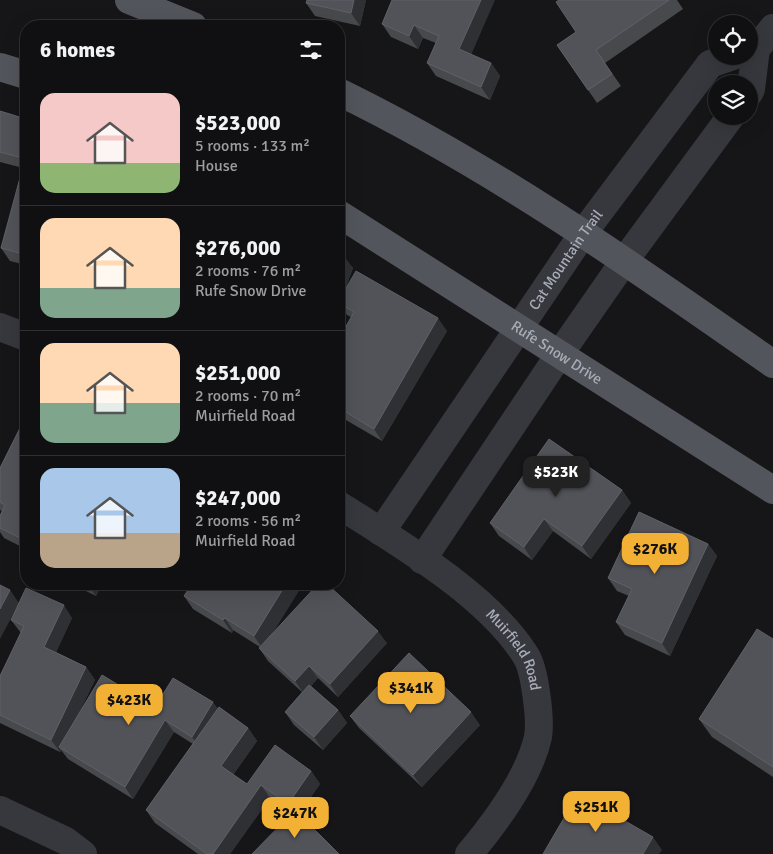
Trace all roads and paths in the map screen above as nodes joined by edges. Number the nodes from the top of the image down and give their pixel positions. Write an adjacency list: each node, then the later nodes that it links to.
1 (129, 0): 2 (main road)
2 (178, 20)
3 (773, 28): 4 (street)
4 (758, 41)
5 (709, 65): 11 (street, Cat Mountain Trail)
6 (0, 67): 7 (main road)
7 (20, 73)
8 (345, 95): 11 (main road)
9 (724, 125): 12 (street)
10 (345, 218): 14 (main road, Rufe Snow Drive)
11 (584, 232): 12 (main road); 14 (street, Cat Mountain Trail)
12 (625, 260): 16 (street); 17 (main road)
13 (0, 327): 15 (street)
14 (519, 329): 16 (main road, Rufe Snow Drive); 20 (street, Cat Mountain Trail)
15 (20, 335)
16 (559, 355): 18 (main road, Rufe Snow Drive); 21 (street)
17 (773, 364)
18 (773, 490)
19 (345, 509): 20 (street, Muirfield Road)
20 (381, 532): 21 (street, Muirfield Road)
21 (422, 560): 24 (street, Muirfield Road)
22 (0, 810): 23 (street)
23 (83, 854)
24 (469, 854)

